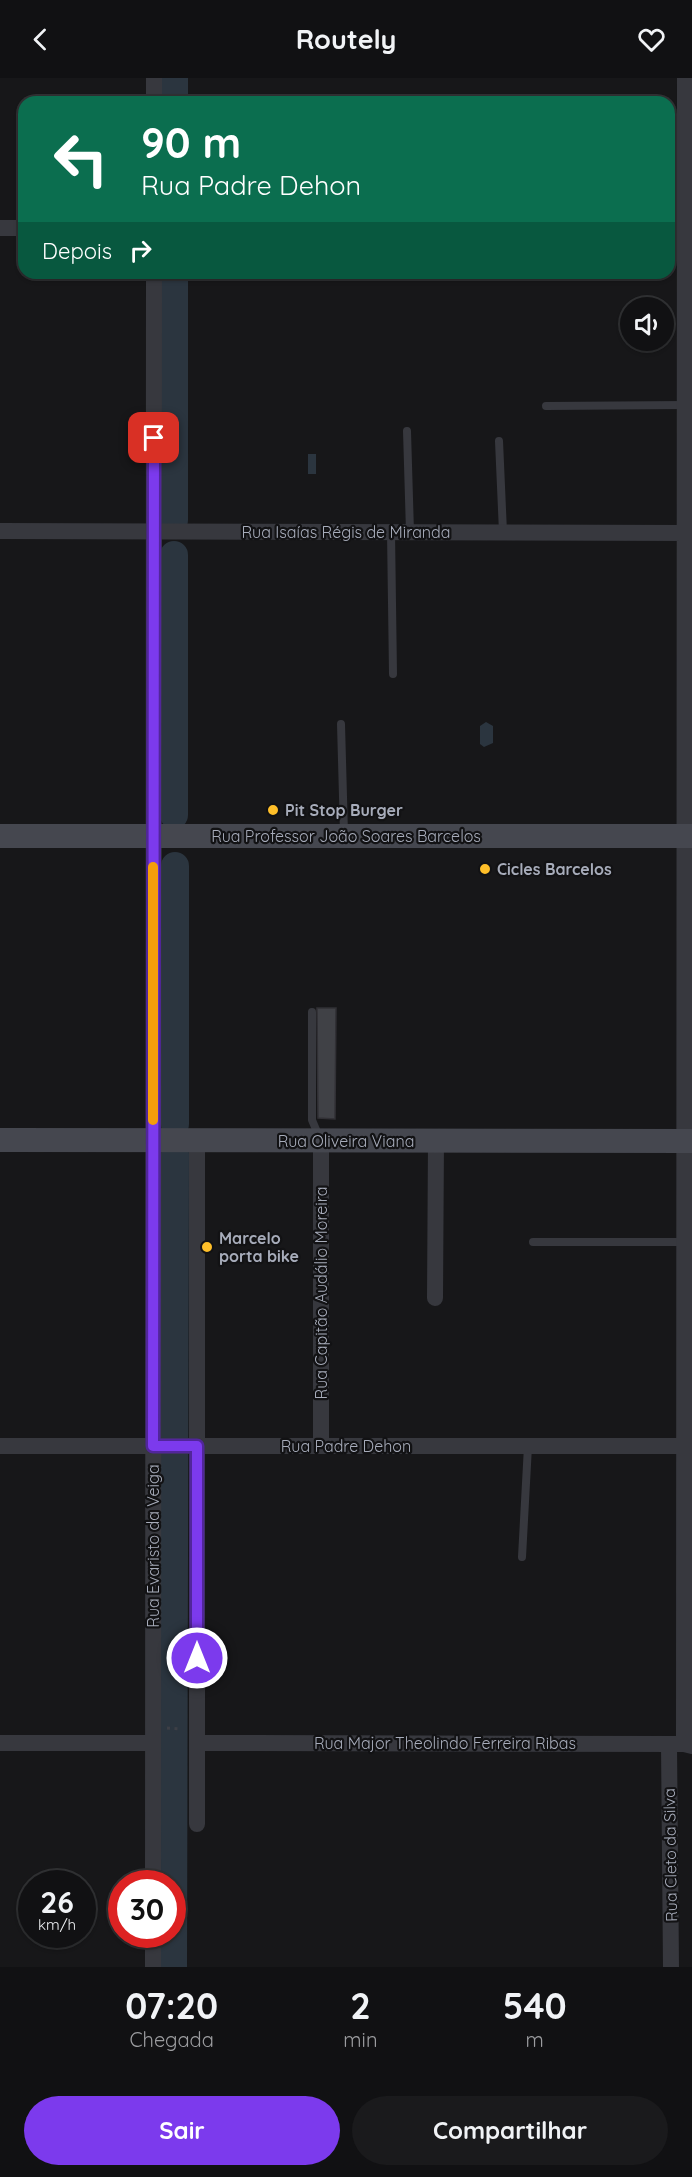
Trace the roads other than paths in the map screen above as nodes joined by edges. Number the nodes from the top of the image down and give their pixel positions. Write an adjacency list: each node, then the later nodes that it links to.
1 (154, 78): 3 (street)
2 (685, 78): 4 (street, Rua Cleto da Silva)
3 (154, 96)
4 (677, 136): 7 (street, Rua Cleto da Silva)
5 (0, 228): 6 (street)
6 (18, 228)
7 (682, 228): 9 (street, Rua Cleto da Silva)
8 (154, 279): 14 (street, Rua Evaristo da Veiga)
9 (685, 405): 10 (lane); 18 (street, Rua Cleto da Silva)
10 (546, 406)
11 (407, 431): 16 (lane)
12 (500, 441): 17 (lane)
13 (0, 531): 14 (street, Rua Isaías Régis de Miranda)
14 (154, 532): 15 (street, Rua Isaías Régis de Miranda); 22 (street, Rua Evaristo da Veiga)
15 (391, 532): 16 (street, Rua Isaías Régis de Miranda); 19 (lane)
16 (410, 532): 17 (street, Rua Isaías Régis de Miranda)
17 (503, 532): 18 (street, Rua Isaías Régis de Miranda)
18 (688, 533): 24 (street, Rua Cleto da Silva)
19 (393, 674)
20 (341, 724): 23 (lane)
21 (0, 836): 22 (main road, Rua Professor João Soares Barcelos)
22 (153, 836): 23 (main road, Rua Professor João Soares Barcelos); 27 (street, Rua Evaristo da Veiga)
23 (344, 836): 24 (main road, Rua Professor João Soares Barcelos)
24 (688, 836): 31 (street, Rua Cleto da Silva)
25 (312, 1012): 29 (lane)
26 (0, 1140): 27 (main road, Rua Oliveira Viana)
27 (153, 1140): 28 (main road, Rua Oliveira Viana); 36 (street, Rua Evaristo da Veiga)
28 (197, 1141): 29 (main road, Rua Oliveira Viana); 37 (street)
29 (321, 1141): 30 (main road, Rua Oliveira Viana); 38 (street, Rua Capitão Audálio Moreira)
30 (436, 1141): 31 (main road, Rua Oliveira Viana); 34 (street)
31 (688, 1141): 33 (street, Rua Cleto da Silva)
32 (533, 1242): 33 (lane)
33 (685, 1242): 40 (street, Rua Cleto da Silva)
34 (435, 1298)
35 (0, 1446): 36 (street, Rua Padre Dehon)
36 (153, 1446): 37 (street, Rua Padre Dehon); 42 (street, Rua Evaristo da Veiga)
37 (197, 1446): 38 (street, Rua Padre Dehon); 43 (street)
38 (321, 1446): 39 (street, Rua Padre Dehon)
39 (528, 1446): 40 (street, Rua Padre Dehon); 41 (lane)
40 (688, 1446): 45 (street, Rua Cleto da Silva)
41 (522, 1557)
42 (153, 1736): 44 (street); 47 (street, Rua Evaristo da Veiga)
43 (197, 1736): 45 (street, Rua Major Theolindo Ferreira Ribas); 46 (street)
44 (0, 1743)
45 (682, 1745): 50 (street, Rua Cleto da Silva)
46 (197, 1824)
47 (153, 1870)
48 (153, 1948): 49 (street)
49 (153, 1967)
50 (671, 1967)

